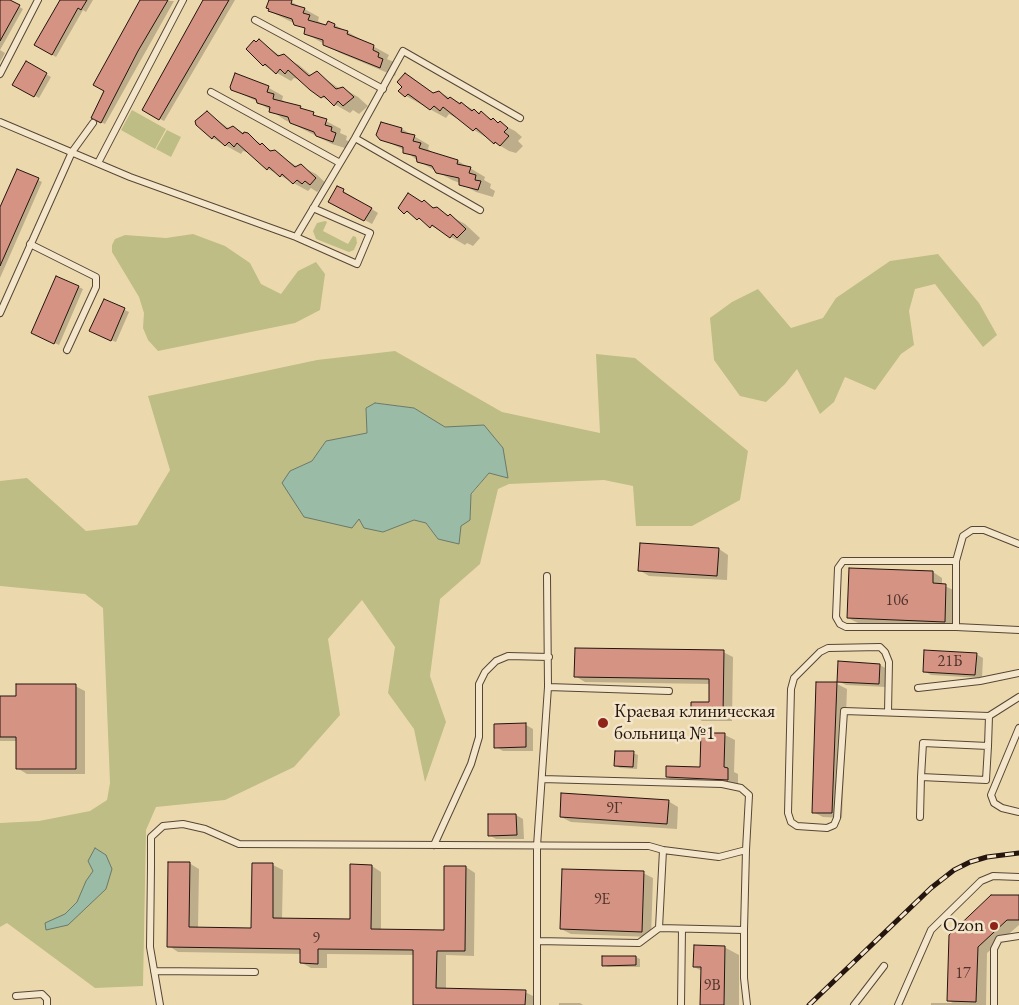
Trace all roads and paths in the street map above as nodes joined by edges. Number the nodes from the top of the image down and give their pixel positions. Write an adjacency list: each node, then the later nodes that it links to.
1 (38, 0): 4 (lane)
2 (183, 0): 12 (lane)
3 (254, 20): 5 (lane)
4 (0, 74)
5 (382, 89): 7 (lane); 10 (lane)
6 (211, 92): 13 (lane)
7 (520, 118)
8 (0, 122): 11 (lane)
9 (93, 123): 11 (lane)
10 (355, 138): 13 (lane); 15 (lane)
11 (72, 152): 12 (lane); 17 (lane)
12 (98, 163): 16 (lane)
13 (340, 163): 14 (lane)
14 (313, 208): 16 (lane); 16 (lane)
15 (480, 210)
16 (296, 237)
17 (30, 244): 18 (lane); 19 (lane)
18 (0, 314)
19 (67, 350)
20 (1019, 544): 21 (lane)
21 (956, 561): 23 (lane); 23 (lane)
22 (547, 576): 25 (lane)
23 (956, 627): 24 (lane)
24 (1019, 630)
25 (549, 657): 27 (lane); 39 (lane)
26 (1019, 673): 28 (lane)
27 (548, 687): 29 (lane); 36 (lane)
28 (918, 688)
29 (669, 691)
30 (1019, 697): 32 (lane)
31 (888, 712): 31 (lane); 32 (lane)
32 (989, 716): 34 (lane)
33 (1019, 728): 37 (lane)
34 (988, 746): 35 (lane); 35 (lane)
35 (921, 777): 38 (lane)
36 (542, 779): 40 (lane); 42 (lane)
37 (1019, 812)
38 (920, 817)
39 (434, 845): 40 (lane); 50 (lane)
40 (537, 846): 41 (lane); 48 (lane)
41 (663, 850): 42 (lane); 44 (lane)
42 (746, 850): 46 (lane)
43 (1019, 877): 59 (lane)
44 (659, 928): 45 (lane); 48 (lane)
45 (682, 928): 46 (lane); 56 (lane)
46 (744, 930): 57 (lane)
47 (1019, 936): 60 (lane)
48 (537, 941): 55 (lane)
49 (884, 966): 58 (lane)
50 (154, 971): 51 (lane); 54 (lane)
51 (255, 972)
52 (16, 996): 53 (lane)
53 (47, 1005)
54 (160, 1005)
55 (537, 1005)
56 (682, 1005)
57 (747, 1005)
58 (854, 1005)
59 (898, 1005)
60 (994, 1005)

